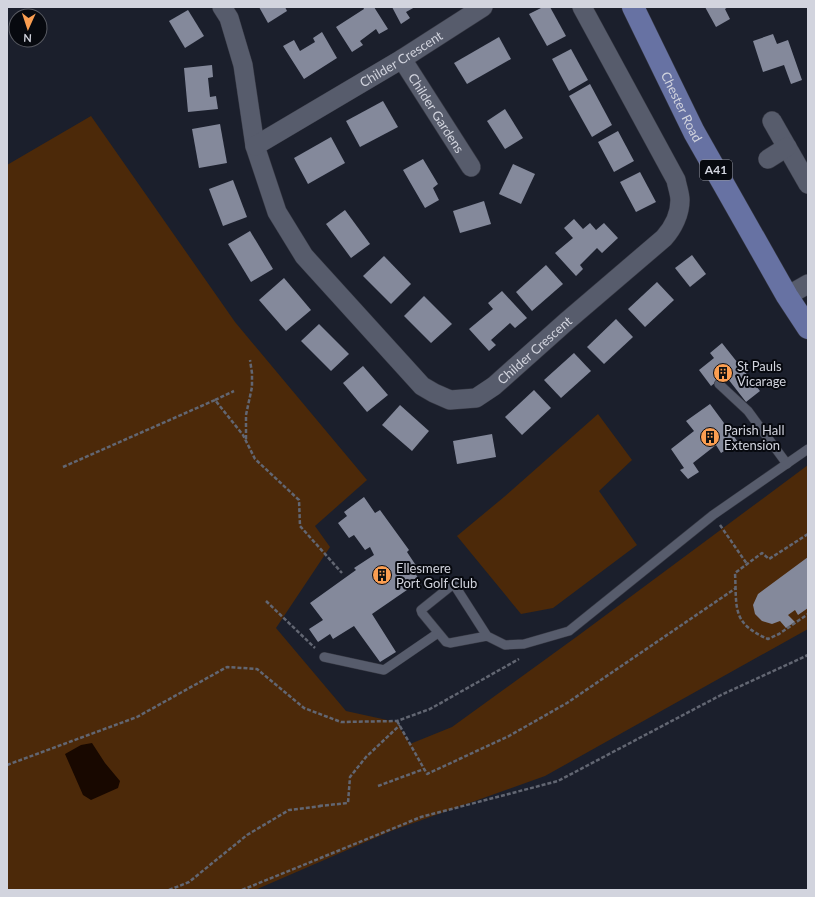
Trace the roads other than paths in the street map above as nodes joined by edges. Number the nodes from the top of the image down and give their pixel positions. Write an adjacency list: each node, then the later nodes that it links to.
1 (222, 7): 7 (street, Childer Crescent)
2 (482, 7): 5 (street, Childer Crescent)
3 (582, 7): 7 (street, Childer Crescent)
4 (633, 7): 13 (main road, Chester Road / A41)
5 (402, 59): 7 (street, Childer Crescent); 10 (street, Childer Gardens)
6 (772, 121): 8 (street)
7 (256, 146)
8 (787, 147): 9 (street); 11 (street)
9 (768, 158)
10 (471, 167)
11 (808, 184)
12 (808, 284): 13 (street)
13 (787, 296): 14 (main road, Chester Road / A41)
14 (808, 328)
15 (719, 384): 17 (lane)
16 (808, 449): 17 (lane)
17 (787, 464): 19 (lane)
18 (438, 633): 19 (lane); 19 (lane); 20 (lane)
19 (487, 636)
20 (324, 657)

